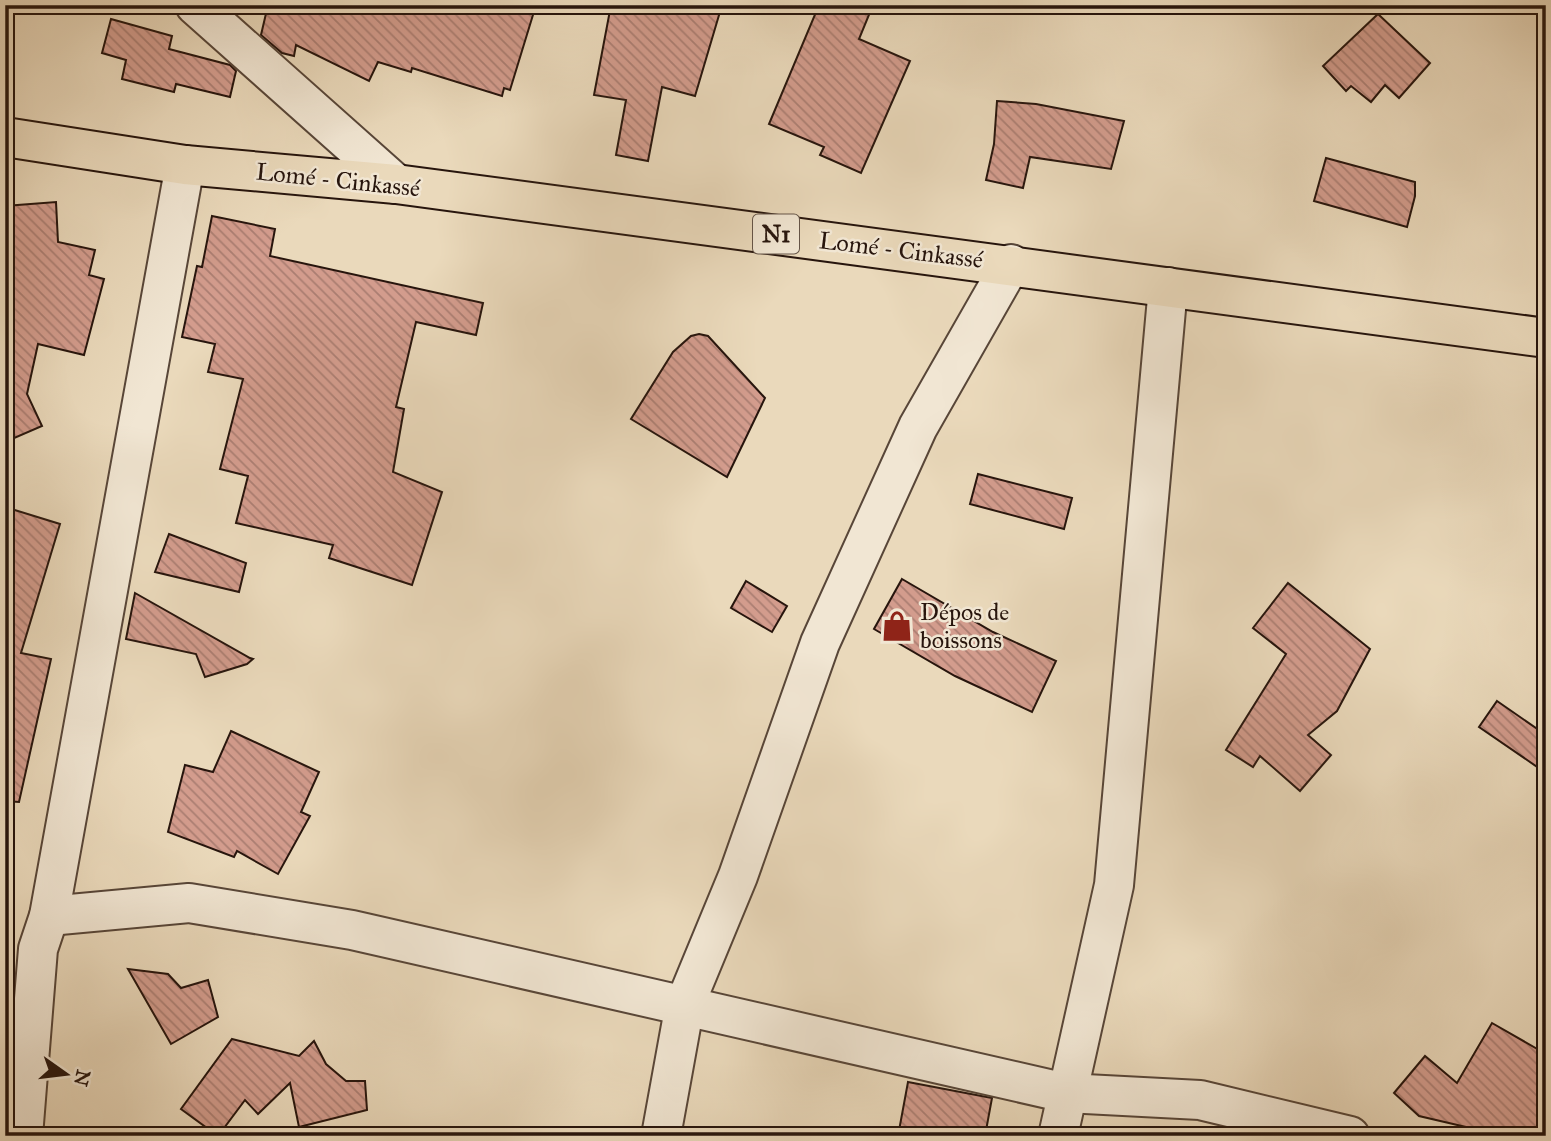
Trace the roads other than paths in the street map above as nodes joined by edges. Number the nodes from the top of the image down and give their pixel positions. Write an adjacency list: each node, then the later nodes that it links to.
1 (194, 5): 4 (street)
2 (5, 137): 3 (highway, Lomé - Cinkassé / N1)
3 (185, 165): 4 (highway, Lomé - Cinkassé / N1); 8 (street)
4 (396, 184): 5 (highway, Lomé - Cinkassé / N1)
5 (1011, 264): 6 (highway, Lomé - Cinkassé / N1); 9 (street)
6 (1168, 288): 7 (highway, Lomé - Cinkassé / N1); 10 (street)
7 (1546, 338)
8 (31, 939): 9 (street); 11 (street)
9 (685, 1004): 10 (street); 12 (street)
10 (1066, 1093): 13 (street); 14 (street)
11 (23, 1136)
12 (660, 1136)
13 (1058, 1136)
14 (1350, 1136)

